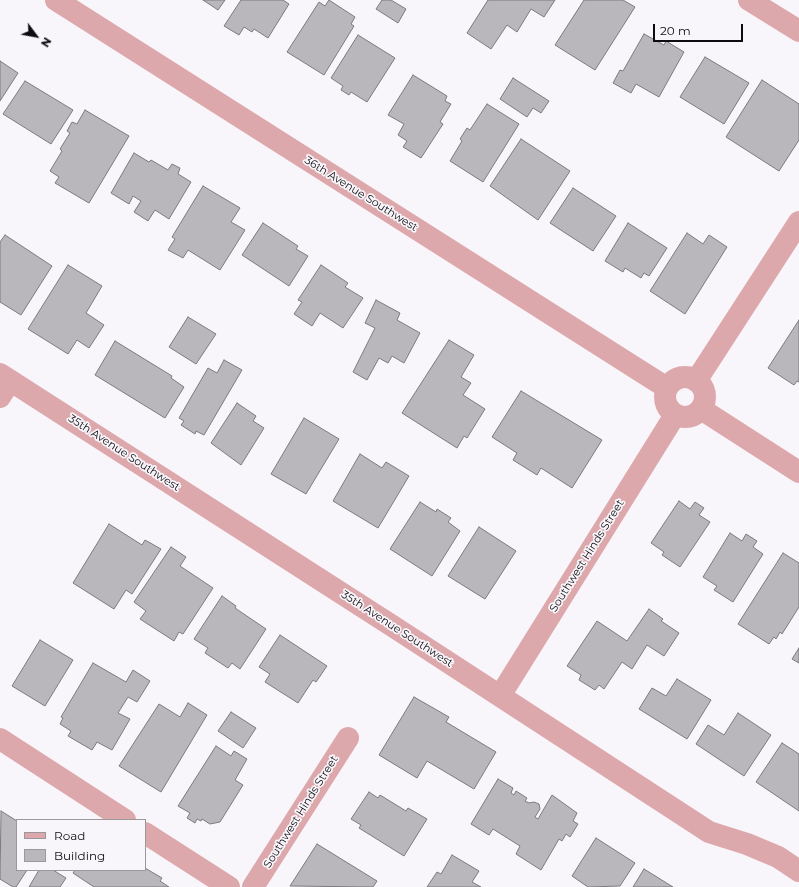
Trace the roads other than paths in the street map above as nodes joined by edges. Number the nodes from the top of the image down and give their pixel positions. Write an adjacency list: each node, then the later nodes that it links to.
1 (56, 0): 7 (street, 36th Avenue Southwest)
2 (749, 0): 3 (street)
3 (799, 31)
4 (799, 222): 5 (street)
5 (696, 381): 7 (street); 8 (street)
6 (3, 384): 11 (street, 35th Avenue Southwest)
7 (667, 388): 9 (street)
8 (701, 410): 9 (street); 10 (street)
9 (675, 415): 11 (street, Southwest Hinds Street)
10 (799, 472)
11 (500, 696): 16 (street, 35th Avenue Southwest)
12 (348, 738): 18 (street, Southwest Hinds Street)
13 (0, 740): 14 (street)
14 (123, 819)
15 (146, 834): 17 (street)
16 (799, 871)
17 (229, 887)
18 (253, 887)

